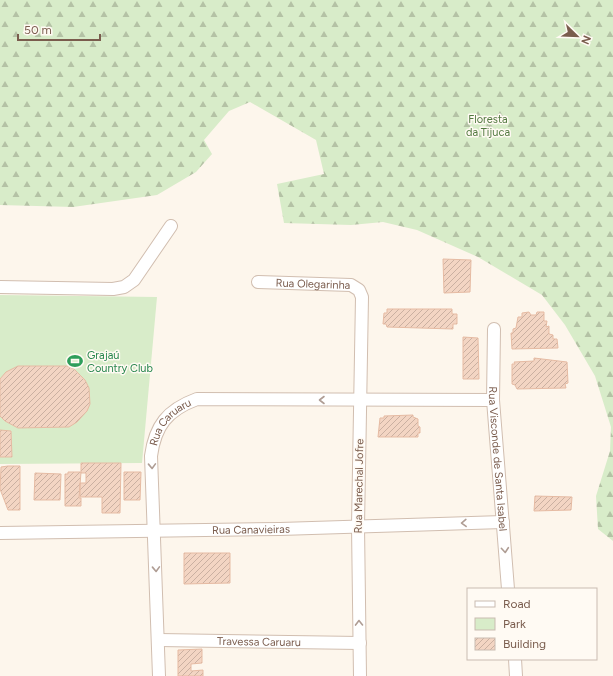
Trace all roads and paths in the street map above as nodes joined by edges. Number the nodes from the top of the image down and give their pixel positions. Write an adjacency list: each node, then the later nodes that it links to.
1 (171, 226): 3 (street)
2 (258, 282): 4 (street, Rua Olegarinha)
3 (0, 287)
4 (362, 297): 6 (street, Rua Marechal Jofre)
5 (494, 329): 7 (street, Rua Visconde de Santa Isabel)
6 (361, 400): 7 (street, Rua Caruaru); 9 (street, Rua Marechal Jofre); 10 (street, Rua Caruaru, one-way to 10)
7 (493, 400): 8 (street, Rua Visconde de Santa Isabel)
8 (503, 522): 9 (street, Rua Canavieiras, one-way to 9); 12 (street, Rua Visconde de Santa Isabel, one-way to 12)
9 (358, 526): 10 (street, Rua Canavieiras); 14 (street, Rua Marechal Jofre, one-way to 9)
10 (154, 530): 11 (street, Rua Canavieiras); 13 (street, Rua Caruaru, one-way to 13)
11 (0, 533)
12 (508, 588)
13 (158, 640): 14 (street, Travessa Caruaru); 16 (street, Rua Caruaru)
14 (360, 643): 17 (street, Rua Marechal Jofre)
15 (514, 660): 18 (street)
16 (159, 676)
17 (360, 676)
18 (516, 676)

